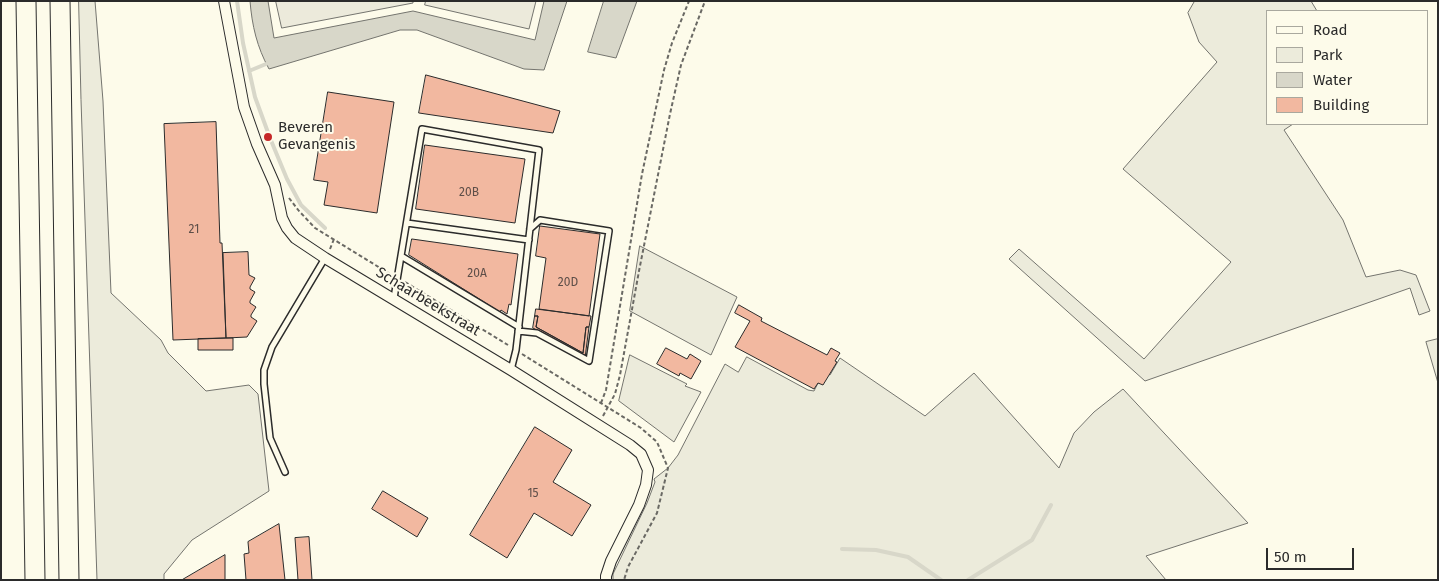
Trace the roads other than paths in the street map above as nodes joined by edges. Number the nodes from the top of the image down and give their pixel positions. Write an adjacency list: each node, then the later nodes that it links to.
1 (26, 1): 13 (highway)
2 (60, 1): 14 (highway)
3 (224, 1): 8 (street, Schaarbeekstraat)
4 (407, 222): 5 (lane); 6 (lane); 7 (lane)
5 (530, 229): 6 (lane); 10 (lane)
6 (528, 240): 10 (lane)
7 (401, 256): 9 (lane); 10 (lane)
8 (325, 258): 9 (street, Schaarbeekstraat); 12 (lane)
9 (394, 299): 11 (street, Schaarbeekstraat)
10 (518, 329): 11 (lane)
11 (511, 370): 15 (street, Schaarbeekstraat)
12 (284, 472)
13 (35, 580)
14 (69, 580)
15 (606, 580)

